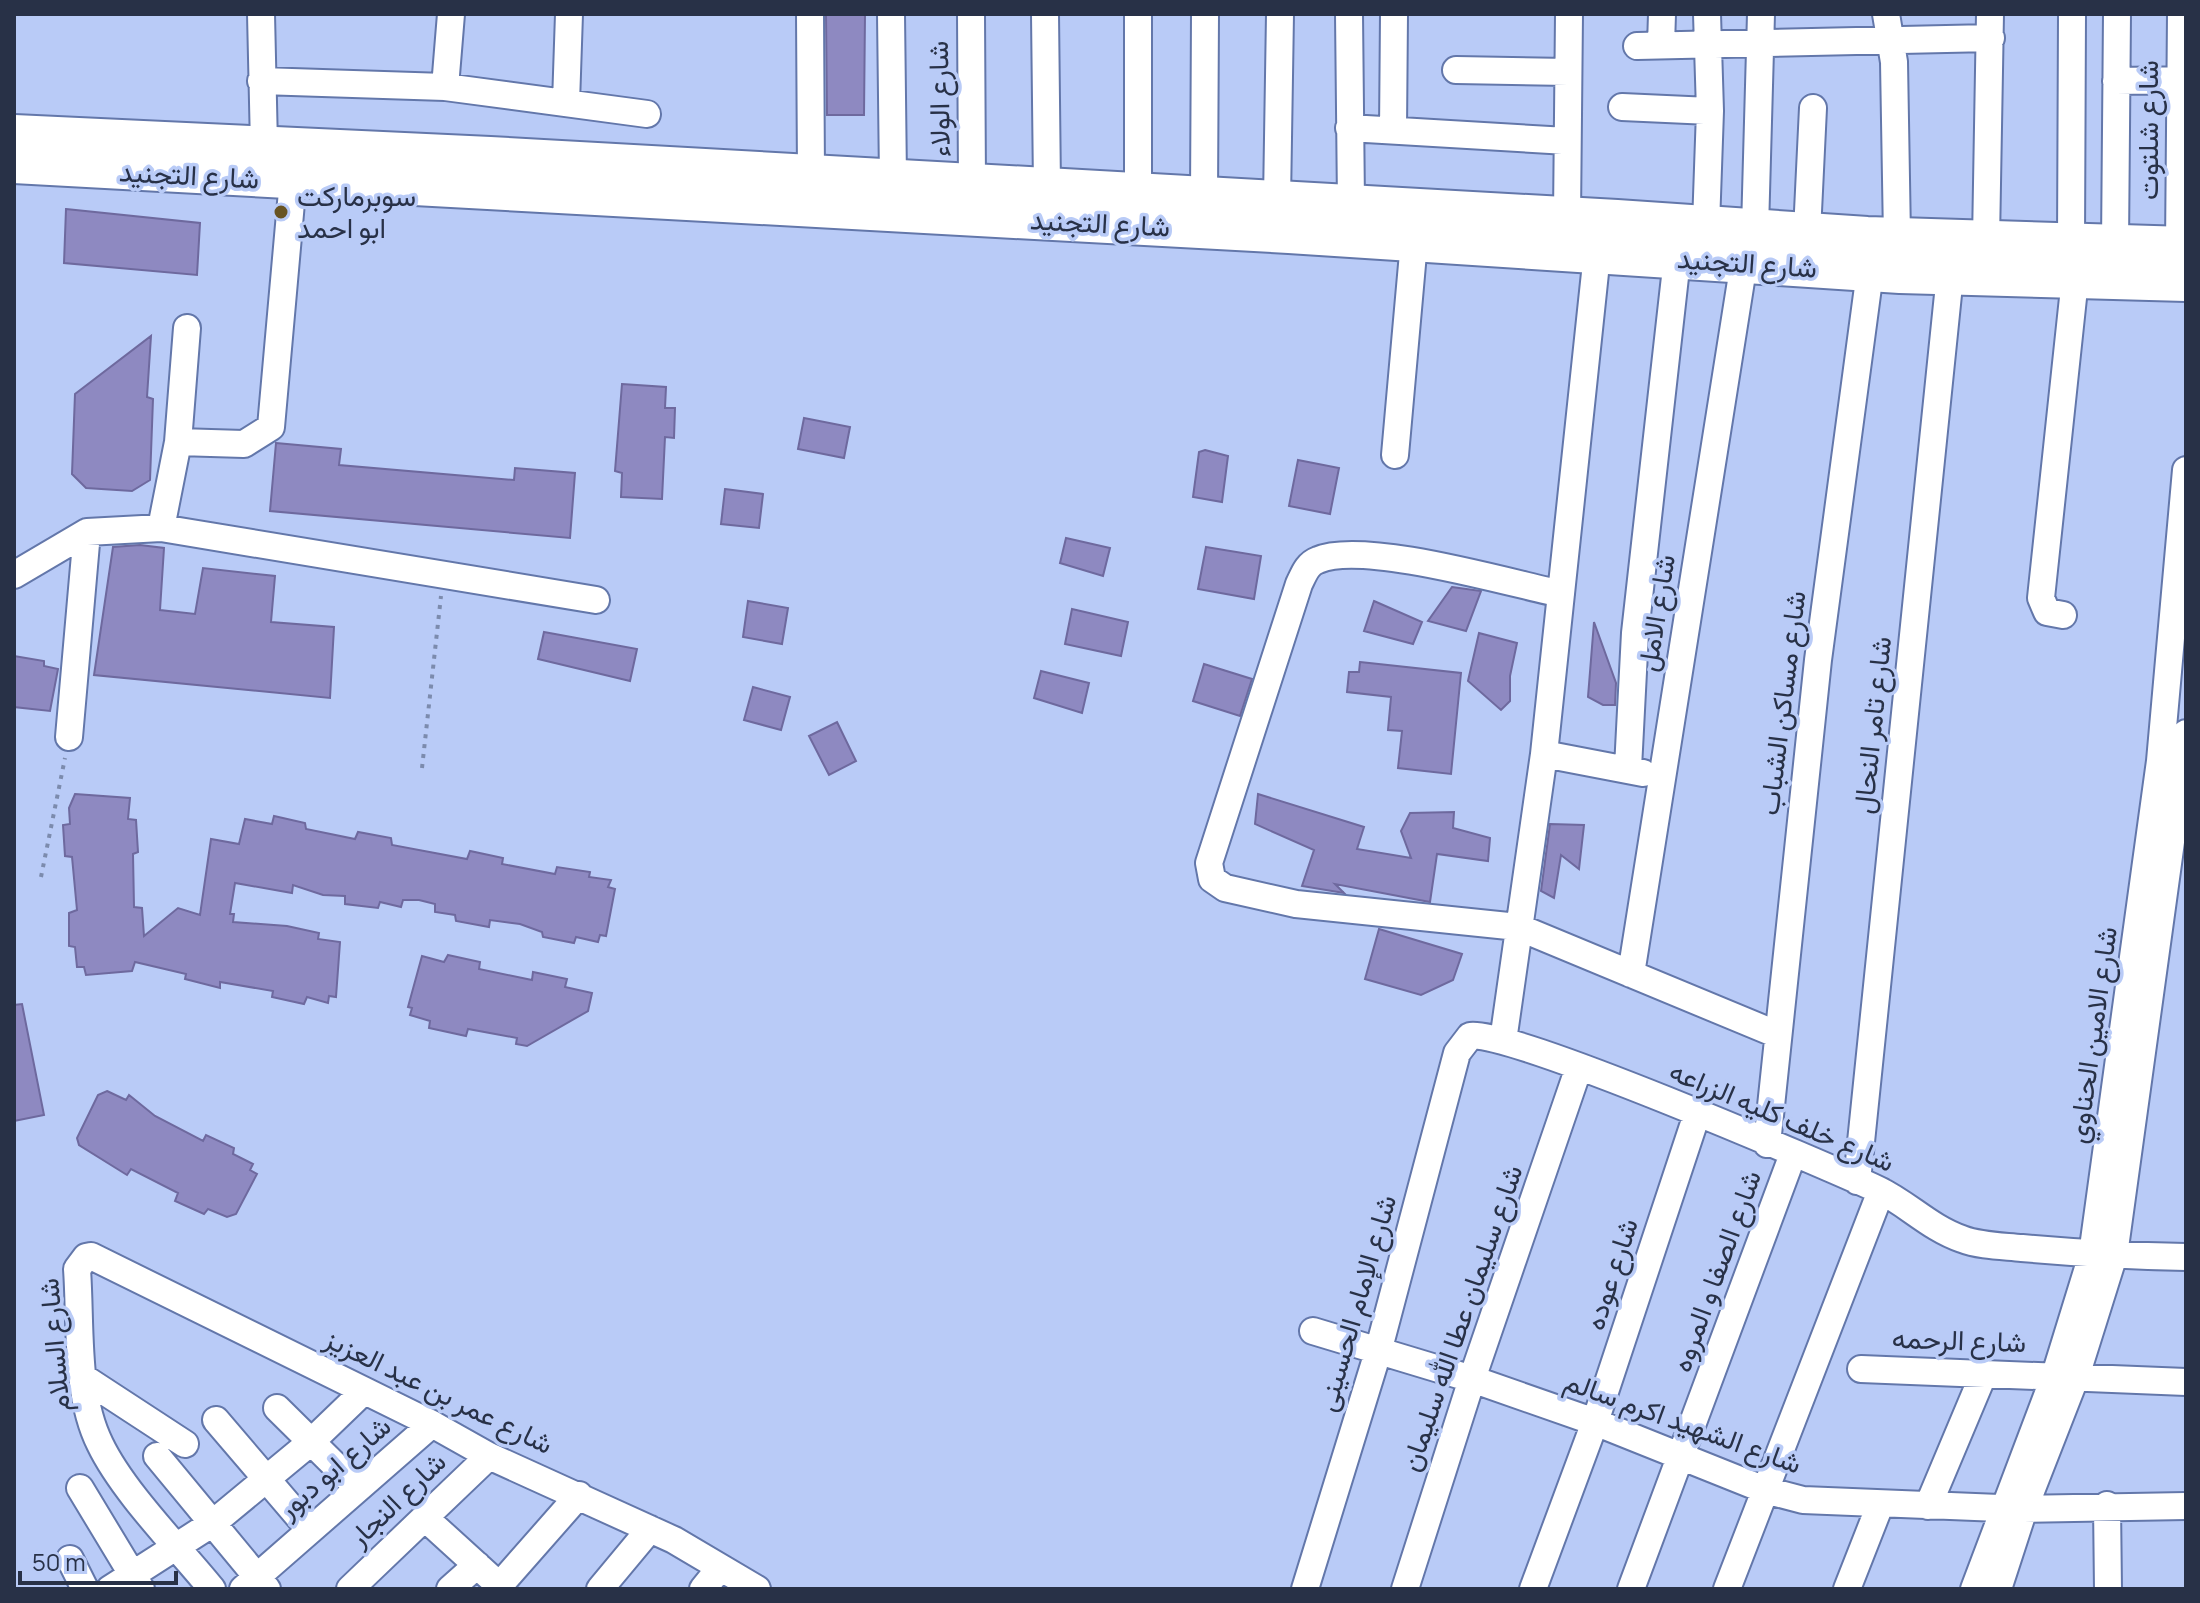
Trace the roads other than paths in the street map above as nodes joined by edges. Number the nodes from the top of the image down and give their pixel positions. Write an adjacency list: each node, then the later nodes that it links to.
1 (261, 14): 28 (street)
2 (451, 14): 30 (street)
3 (569, 14): 31 (street)
4 (810, 14): 43 (street)
5 (891, 14): 44 (street)
6 (971, 14): 46 (street, شارع الولاء)
7 (1045, 14): 47 (street)
8 (1138, 14): 48 (street)
9 (1205, 14): 49 (street)
10 (1280, 14): 50 (street)
11 (1349, 14): 36 (street)
12 (1394, 14): 37 (street)
13 (1569, 14): 26 (street)
14 (1662, 14): 24 (street)
15 (1707, 14): 24 (street)
16 (1761, 14): 23 (street, شارع الامل)
17 (1886, 14): 22 (street)
18 (2072, 14): 63 (street)
19 (2117, 14): 29 (street)
20 (2181, 14): 27 (street, شارع شلتوت)
21 (1990, 26): 22 (street); 56 (street)
22 (1890, 40): 23 (street); 55 (street)
23 (1760, 43): 24 (street); 59 (street, شارع الامل)
24 (1705, 45): 34 (street)
25 (1456, 70): 26 (street)
26 (1568, 72): 39 (street)
27 (2183, 80): 29 (street); 41 (street, شارع شلتوت)
28 (261, 81): 30 (street); 40 (street)
29 (2116, 81): 58 (street)
30 (445, 87): 31 (street)
31 (566, 103): 35 (street)
32 (1622, 107): 34 (street)
33 (1813, 108): 54 (street)
34 (1710, 111): 53 (street)
35 (647, 114)
36 (1349, 128): 37 (street); 51 (street)
37 (1393, 130): 39 (street)
38 (14, 134): 40 (highway, شارع التجنيد)
39 (1567, 141): 52 (street)
40 (256, 156): 42 (highway, شارع التجنيد); 43 (highway, شارع التجنيد); 45 (highway, شارع التجنيد)
41 (2184, 156): 61 (street, شارع شلتوت)
42 (14, 164)
43 (811, 174): 44 (highway, شارع التجنيد)
44 (893, 179): 46 (highway, شارع التجنيد)
45 (293, 180): 57 (highway, شارع التجنيد); 67 (street)
46 (972, 183): 47 (highway, شارع التجنيد)
47 (1047, 187): 48 (highway, شارع التجنيد)
48 (1138, 192): 49 (highway, شارع التجنيد)
49 (1204, 196): 50 (highway, شارع التجنيد)
50 (1277, 200): 51 (highway, شارع التجنيد)
51 (1351, 204): 52 (highway, شارع التجنيد)
52 (1567, 216): 53 (highway, شارع التجنيد)
53 (1706, 225): 59 (highway, شارع التجنيد)
54 (1807, 232): 55 (highway, شارع التجنيد); 59 (highway, شارع التجنيد)
55 (1897, 237): 56 (highway, شارع التجنيد)
56 (1986, 240): 63 (highway, شارع التجنيد)
57 (1414, 242): 60 (highway, شارع التجنيد); 68 (street)
58 (2115, 244): 61 (highway, شارع التجنيد); 63 (highway, شارع التجنيد)
59 (1750, 245): 62 (highway, شارع التجنيد); 64 (highway, شارع التجنيد); 83 (street, شارع الامل)
60 (1597, 254): 62 (highway, شارع التجنيد); 74 (street)
61 (2184, 258): 63 (highway, شارع التجنيد)
62 (1677, 259): 81 (street)
63 (2073, 261): 65 (highway, شارع التجنيد); 76 (street)
64 (1870, 272): 65 (highway, شارع التجنيد); 86 (street, شارع مساكن الشباب)
65 (1950, 275): 93 (street, شارع تامر النحال)
66 (187, 328): 67 (street)
67 (178, 442): 70 (street)
68 (1395, 455)
69 (2186, 470): 72 (street, شارع الامين الحناوي)
70 (161, 528): 71 (street); 75 (street)
71 (87, 532): 73 (street); 79 (street)
72 (2183, 534): 77 (street, شارع الامين الحناوي)
73 (14, 575)
74 (1561, 594): 80 (street); 84 (street)
75 (596, 600)
76 (2063, 615)
77 (2179, 653): 95 (street, شارع الامين الحناوي)
78 (2186, 733): 82 (street, شارع الامين الحناوي)
79 (69, 737)
80 (1544, 754): 81 (street); 84 (street)
81 (1628, 768): 83 (street)
82 (2183, 771): 95 (street, شارع الامين الحناوي)
83 (1662, 779): 85 (street, شارع الامل)
84 (1518, 927): 85 (street); 88 (street)
85 (1631, 974): 86 (street)
86 (1776, 1034): 91 (street, شارع مساكن الشباب)
87 (1470, 1036): 88 (street, شارع خلف كليه الزراعه); 99 (street, شارع الإمام الحسينى)
88 (1503, 1041): 89 (street, شارع خلف كليه الزراعه)
89 (1579, 1067): 90 (street, شارع خلف كليه الزراعه); 104 (street, شارع سليمان عطا الله سليمان)
90 (1697, 1114): 91 (street, شارع خلف كليه الزراعه); 109 (street, شارع عوده)
91 (1767, 1144): 92 (street, شارع خلف كليه الزراعه)
92 (1793, 1154): 93 (street, شارع خلف كليه الزراعه); 115 (street, شارع الصفا و المروه)
93 (1857, 1181): 94 (street, شارع خلف كليه الزراعه)
94 (1881, 1191): 95 (street, شارع خلف كليه الزراعه); 119 (street)
95 (2103, 1255): 97 (street, شارع خلف كليه الزراعه); 102 (street, شارع الامين الحناوي)
96 (91, 1256): 103 (street, شارع السلام); 106 (street, شارع عمر بن عبد العزيز)
97 (2186, 1257)
98 (1313, 1331): 99 (street, شارع الشهيد اكرم سالم)
99 (1378, 1352): 104 (street, شارع الشهيد اكرم سالم); 144 (street, شارع الإمام الحسينى)
100 (1861, 1369): 101 (street, شارع الرحمه)
101 (1984, 1373): 102 (street, شارع الرحمه); 123 (street)
102 (2066, 1376): 105 (street, شارع الرحمه); 125 (street, شارع الامين الحناوي)
103 (84, 1378): 112 (street); 130 (street, شارع السلام)
104 (1472, 1379): 109 (street, شارع الشهيد اكرم سالم); 145 (street, شارع سليمان عطا الله سليمان)
105 (2186, 1382)
106 (364, 1391): 110 (street, شارع عمر بن عبد العزيز); 111 (street)
107 (277, 1408): 111 (street)
108 (216, 1420): 116 (street)
109 (1595, 1422): 115 (street, شارع الشهيد اكرم سالم); 146 (street, شارع عوده)
110 (432, 1424): 114 (street, شارع عمر بن عبد العزيز); 118 (street, شارع ابو دبور)
111 (311, 1442): 116 (street); 118 (street)
112 (185, 1444)
113 (157, 1456): 127 (street)
114 (489, 1456): 120 (street, شارع عمر بن عبد العزيز); 126 (street, شارع النجار)
115 (1682, 1457): 119 (street, شارع الشهيد اكرم سالم); 147 (street, شارع الصفا و المروه)
116 (268, 1480): 127 (street); 129 (street)
117 (80, 1488): 134 (street)
118 (358, 1488): 129 (street, شارع ابو دبور)
119 (1765, 1490): 121 (street, شارع الشهيد اكرم سالم); 148 (street)
120 (579, 1495): 128 (street, شارع عمر بن عبد العزيز); 136 (street)
121 (1880, 1505): 123 (street, شارع الشهيد اكرم سالم); 149 (street)
122 (2107, 1505): 124 (street, شارع الشهيد اكرم سالم); 125 (street, شارع الشهيد اكرم سالم); 152 (street)
123 (1928, 1506): 125 (street, شارع الشهيد اكرم سالم)
124 (2186, 1506)
125 (2015, 1509): 150 (street, شارع الامين الحناوي); 151 (street, شارع الامين الحناوي)
126 (425, 1518): 132 (street); 139 (street, شارع النجار)
127 (213, 1523): 130 (street); 135 (street)
128 (650, 1529): 133 (street, شارع عمر بن عبد العزيز); 141 (street)
129 (310, 1530): 135 (street, شارع ابو دبور)
130 (177, 1546): 134 (street); 138 (street, شارع السلام)
131 (70, 1559): 137 (street)
132 (477, 1565): 136 (street); 140 (street)
133 (720, 1568): 142 (street); 143 (street, شارع عمر بن عبد العزيز)
134 (128, 1584)
135 (256, 1585)
136 (501, 1587)
137 (85, 1589)
138 (212, 1589)
139 (350, 1589)
140 (450, 1589)
141 (600, 1589)
142 (703, 1589)
143 (757, 1589)
144 (1305, 1589)
145 (1405, 1589)
146 (1533, 1589)
147 (1631, 1589)
148 (1727, 1589)
149 (1847, 1589)
150 (1974, 1589)
151 (1998, 1589)
152 (2108, 1589)

